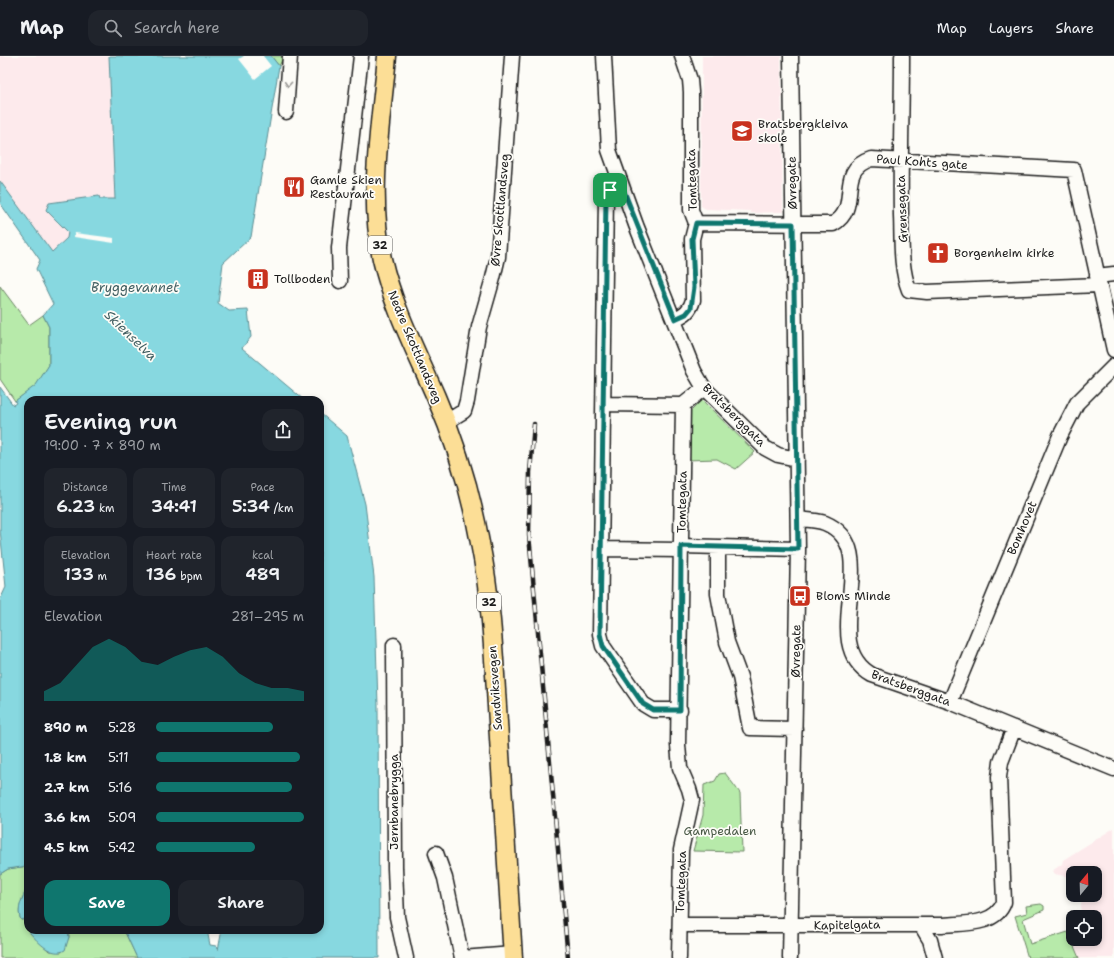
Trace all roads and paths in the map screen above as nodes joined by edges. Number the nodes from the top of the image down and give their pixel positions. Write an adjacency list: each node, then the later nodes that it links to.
1 (290, 56): 9 (street, one-way to 9)
2 (360, 56): 16 (street)
3 (387, 56): 23 (main road, Nedre Skottlandsveg / 32)
4 (512, 56): 23 (street, Øvre Skottlandsveg)
5 (604, 56): 11 (street, Bratsberggata)
6 (682, 56): 12 (street, Tomtegata)
7 (790, 56): 13 (street, Øvregate)
8 (902, 56): 10 (street, Grensegata)
9 (286, 112)
10 (900, 161): 13 (street, Paul Kohts gate); 15 (street, Paul Kohts gate); 15 (street, Grensegata)
11 (621, 184): 17 (street, Bratsberggata); 21 (street)
12 (696, 223): 13 (street, Paul Kohts gate); 17 (street, Tomtegata)
13 (793, 224): 24 (street, Øvregate)
14 (1114, 274): 15 (street)
15 (1098, 280): 18 (street)
16 (340, 282)
17 (675, 319): 20 (street, Bratsberggata)
18 (1114, 348)
19 (1114, 366): 31 (street, Bomhovet)
20 (704, 388): 22 (street); 24 (street, Bratsberggata)
21 (604, 404): 22 (street); 26 (street)
22 (683, 405): 27 (street, Tomtegata)
23 (446, 422): 40 (main road, Sandviksvegen / 32)
24 (797, 459): 25 (street, Øvregate)
25 (798, 519): 29 (street, Øvregate); 31 (street, Bratsberggata)
26 (601, 548): 27 (street); 32 (street)
27 (680, 548): 28 (street); 32 (street, Tomtegata)
28 (718, 548): 29 (street); 34 (street)
29 (798, 549): 34 (street, Øvregate)
30 (394, 646): 41 (street, Jernbanebrygga)
31 (950, 702): 33 (street, Bratsberggata)
32 (680, 710): 37 (street, Tomtegata)
33 (1014, 728): 35 (street, Bratsberggata); 38 (street, Kapitelgata)
34 (794, 729): 39 (street, Øvregate)
35 (1114, 769)
36 (436, 853): 42 (street)
37 (680, 925): 39 (street, Kapitelgata); 43 (street, Tomtegata)
38 (921, 925): 39 (street, Kapitelgata); 45 (street)
39 (790, 926): 44 (street, Øvregate)
40 (513, 956): 42 (street)
41 (406, 958)
42 (462, 958)
43 (679, 958)
44 (790, 958)
45 (935, 958)

